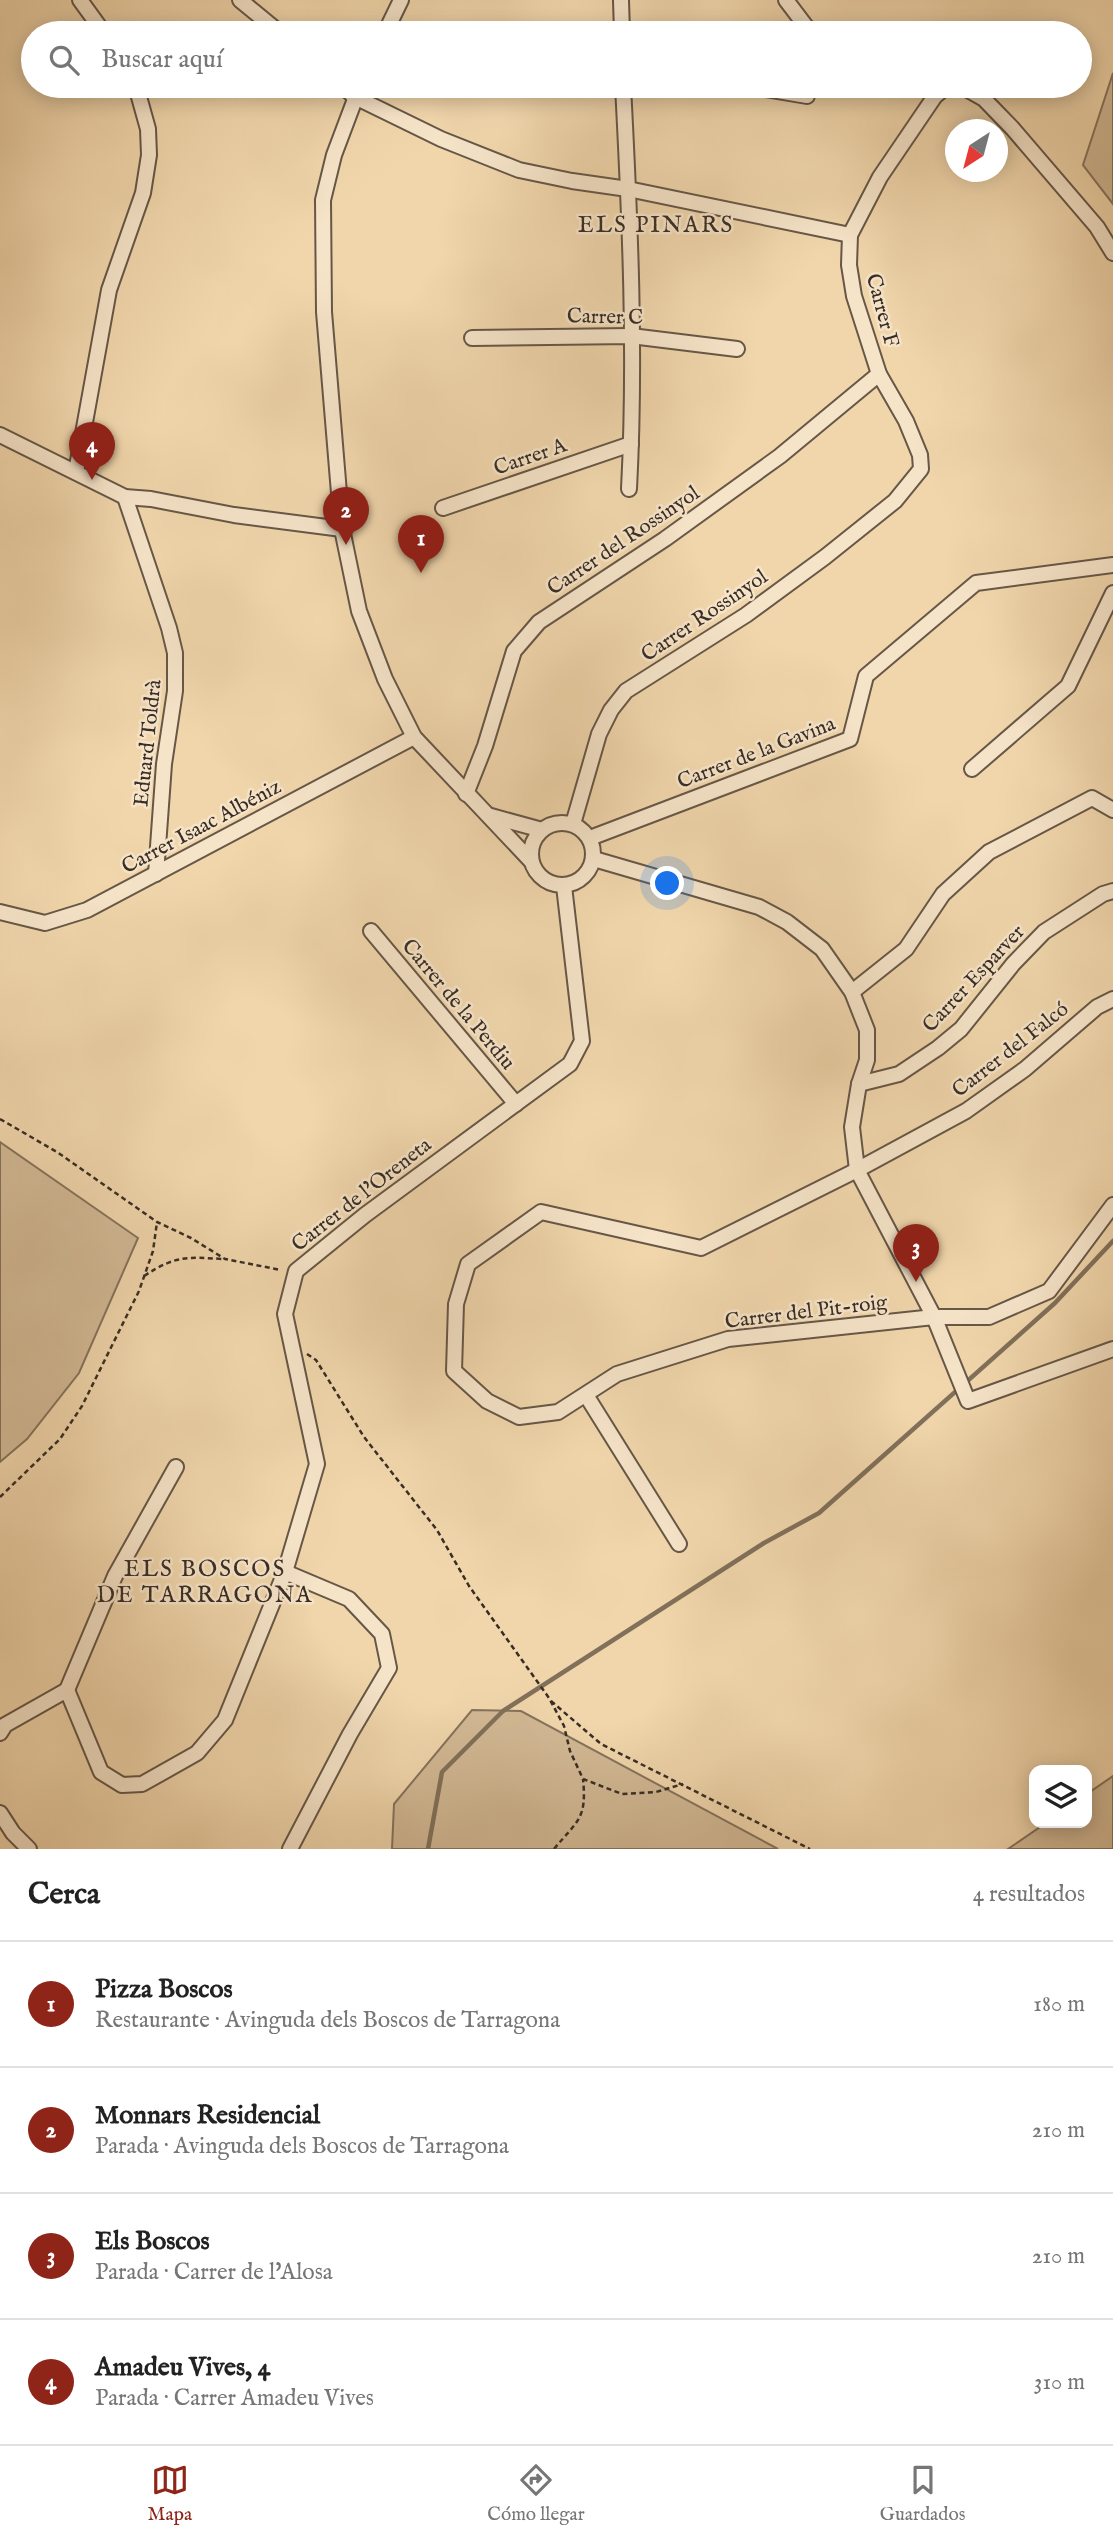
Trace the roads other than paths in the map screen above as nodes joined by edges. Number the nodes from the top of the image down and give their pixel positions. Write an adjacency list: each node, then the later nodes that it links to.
1 (80, 0): 6 (street)
2 (240, 0): 7 (street)
3 (401, 0): 8 (street)
4 (621, 0): 9 (street)
5 (786, 0): 10 (street)
6 (95, 21)
7 (265, 21)
8 (391, 21)
9 (622, 21)
10 (802, 21)
11 (139, 98): 26 (street)
12 (355, 98): 31 (street)
13 (370, 98): 17 (street)
14 (624, 98): 17 (street)
15 (934, 98): 18 (street, Carrer F)
16 (982, 98): 19 (street)
17 (628, 189): 18 (street); 20 (street)
18 (849, 235): 23 (street, Carrer F)
19 (1113, 253)
20 (631, 335): 21 (street, Carrer C); 22 (street, Carrer C); 25 (street)
21 (472, 338)
22 (737, 349)
23 (879, 374): 27 (street, Carrer F); 36 (street, Carrer del Rossinyol)
24 (0, 435): 26 (street)
25 (631, 444): 28 (street); 30 (street, Carrer A)
26 (76, 472): 29 (street)
27 (915, 478): 39 (street, Carrer Rossinyol)
28 (629, 489)
29 (125, 497): 31 (street); 44 (street, Eduard Toldrà)
30 (443, 508)
31 (342, 529): 34 (street)
32 (1113, 565): 41 (street, Carrer de la Gavina)
33 (1113, 593): 35 (street)
34 (414, 737): 36 (street); 44 (street, Carrer Isaac Albéniz)
35 (972, 769)
36 (466, 794): 38 (street)
37 (1113, 810): 49 (street)
38 (490, 816): 40 (street); 43 (street)
39 (573, 824): 40 (street); 41 (street)
40 (542, 830): 43 (street)
41 (590, 838): 42 (street)
42 (594, 859): 45 (street); 49 (street)
43 (531, 861): 45 (street)
44 (156, 874): 47 (street, Carrer Isaac Albéniz)
45 (564, 886): 52 (street, Carrer de l'Oreneta)
46 (1113, 891): 51 (street, Carrer Esparver)
47 (0, 912)
48 (371, 931): 52 (street, Carrer de la Perdiu)
49 (852, 992): 51 (street)
50 (1113, 999): 53 (street, Carrer del Falcó)
51 (859, 1084): 53 (street)
52 (516, 1104): 60 (street, Carrer de l'Oreneta)
53 (857, 1170): 55 (street); 57 (street, Carrer del Pit-roig)
54 (1113, 1205): 55 (street, Carrer del Pit-roig)
55 (934, 1317): 56 (street); 57 (street, Carrer del Pit-roig)
56 (1113, 1349)
57 (586, 1395): 59 (street)
58 (176, 1466): 61 (street)
59 (678, 1544)
60 (285, 1572): 61 (street, Carrer de l'Oreneta); 65 (street)
61 (67, 1690): 62 (street)
62 (0, 1733)
63 (0, 1813): 64 (street)
64 (29, 1849)
65 (290, 1849)

